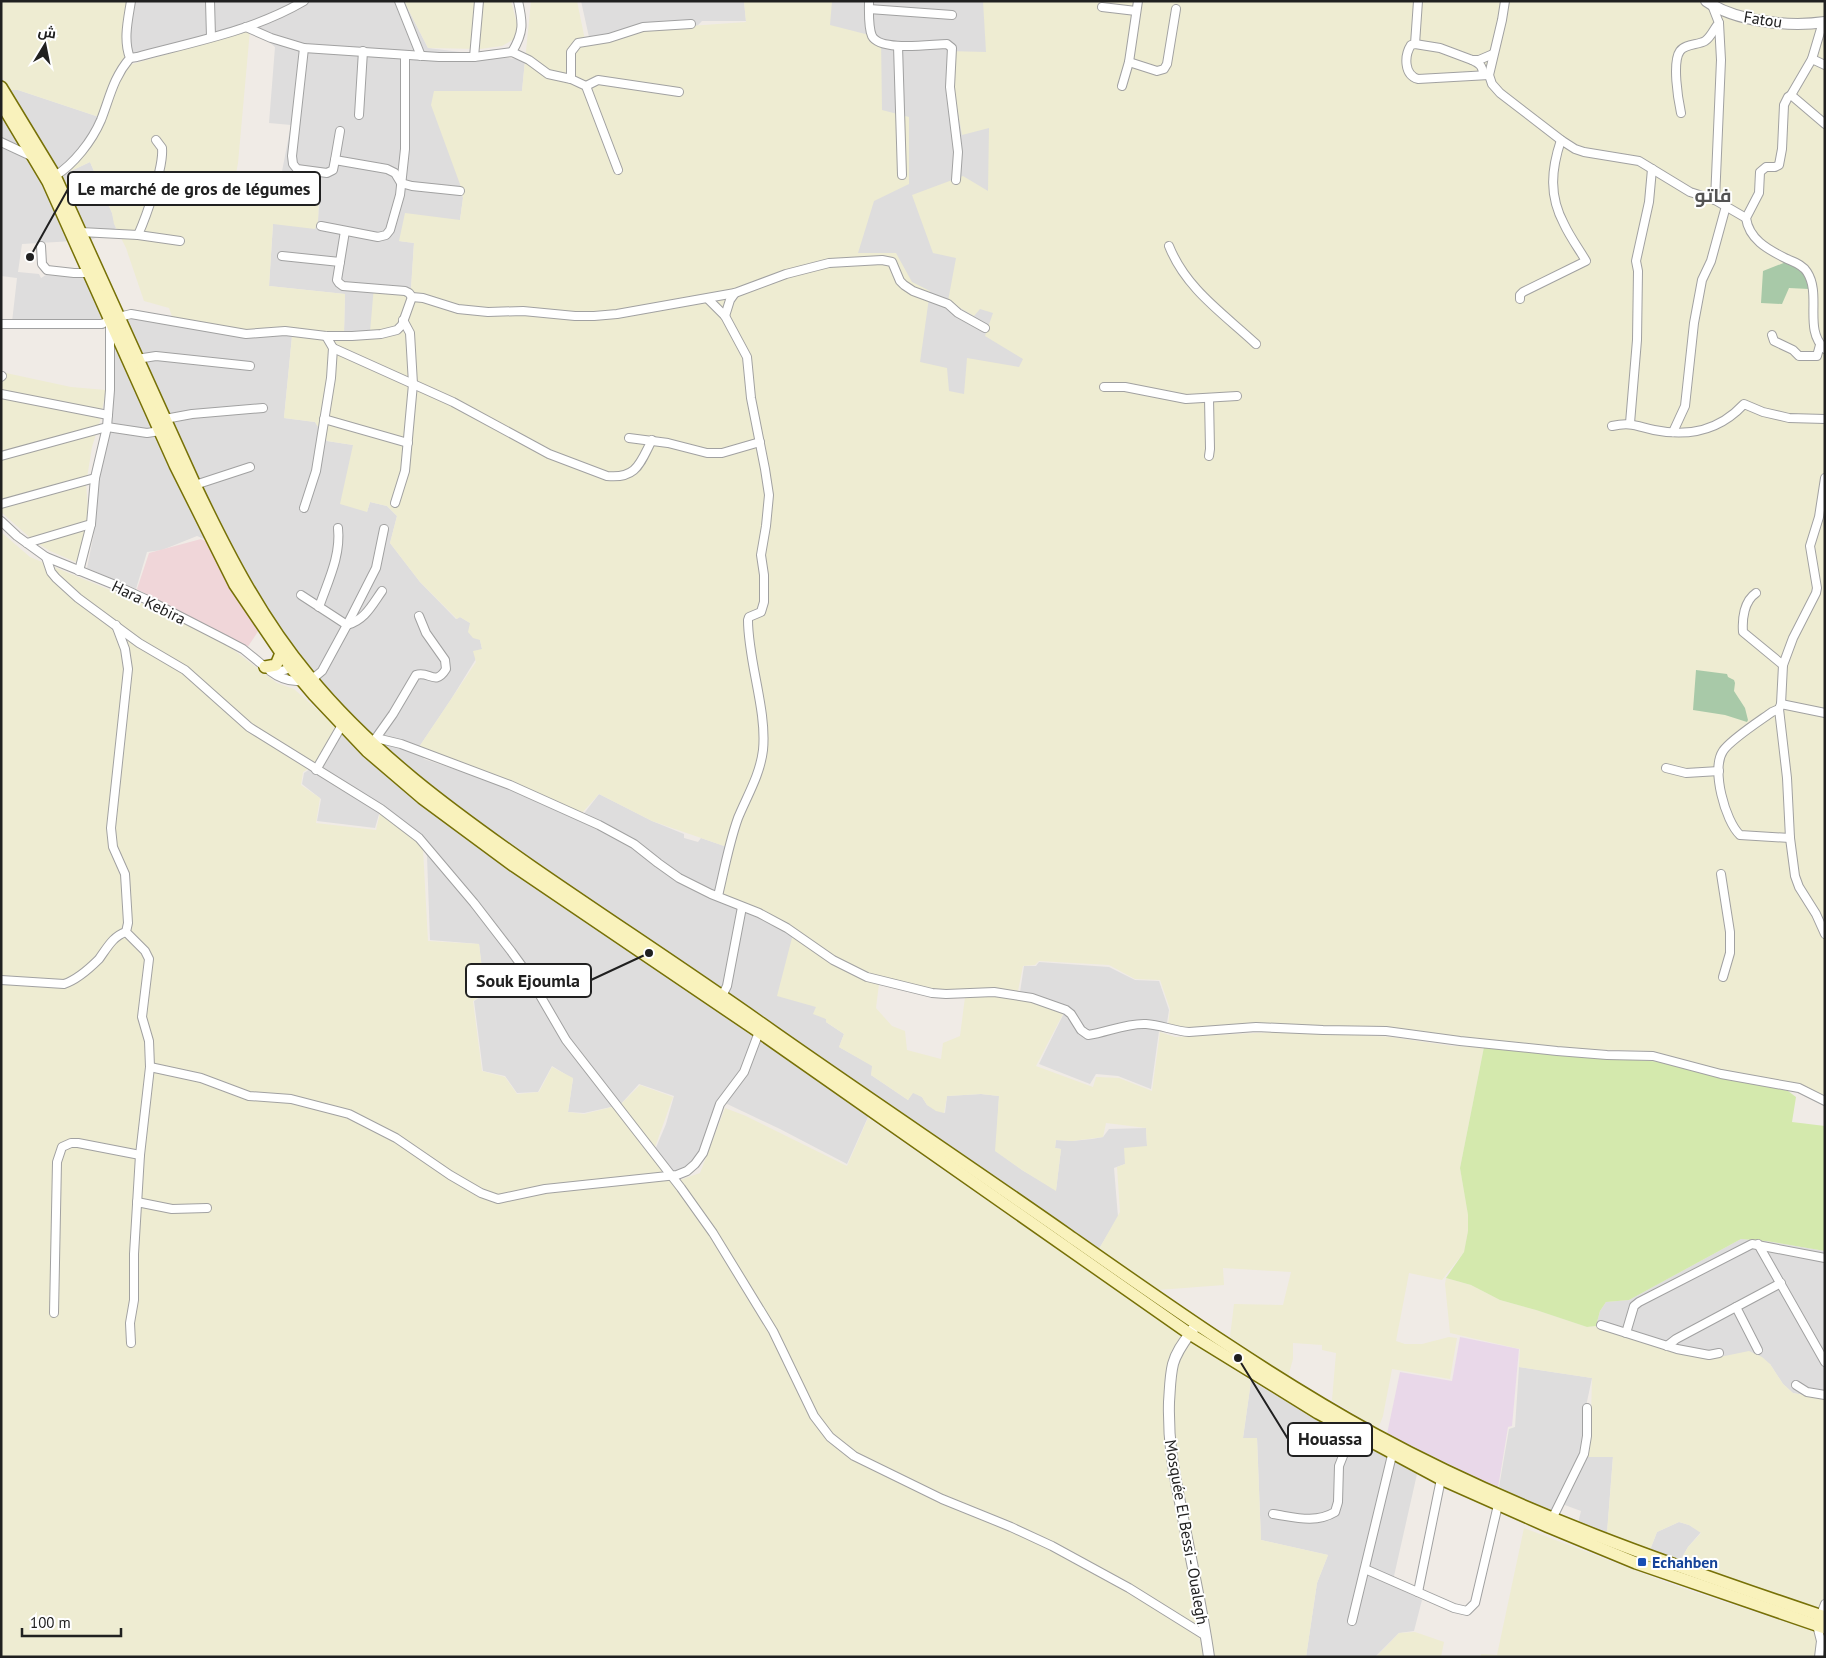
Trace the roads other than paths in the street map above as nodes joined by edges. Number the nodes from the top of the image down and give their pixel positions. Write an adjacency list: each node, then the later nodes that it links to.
1 (130, 1): 30 (street)
2 (210, 1): 20 (street)
3 (304, 1): 19 (street)
4 (399, 1): 28 (street)
5 (479, 1): 29 (street)
6 (518, 1): 25 (street)
7 (1138, 1): 14 (street)
8 (1418, 1): 21 (street)
9 (1505, 1): 26 (street)
10 (1709, 3): 16 (street); 17 (street, Fatou)
11 (869, 5): 15 (street); 22 (street)
12 (1102, 7): 14 (street)
13 (1176, 9): 33 (street)
14 (1136, 11): 33 (street)
15 (952, 16)
16 (1719, 22): 43 (street); 59 (street)
17 (1824, 22): 31 (street)
18 (691, 24): 36 (street)
19 (246, 27): 20 (street); 23 (street)
20 (212, 36): 30 (street)
21 (1415, 44): 32 (street); 35 (street)
22 (898, 46): 54 (street); 56 (street)
23 (304, 48): 24 (street); 51 (street)
24 (363, 51): 27 (street); 44 (street)
25 (512, 52): 29 (street); 36 (street)
26 (1493, 54): 32 (street); 35 (street)
27 (406, 55): 28 (street); 57 (street)
28 (421, 56): 29 (street)
29 (474, 57)
30 (130, 58): 55 (street)
31 (1812, 59): 34 (street); 41 (street)
32 (1472, 60): 35 (street)
33 (1129, 62): 38 (street)
34 (1825, 65)
35 (1486, 75): 48 (street)
36 (571, 79): 37 (street)
37 (586, 86): 40 (street); 53 (street)
38 (1122, 86)
39 (1, 88): 55 (main road)
40 (679, 92)
41 (1791, 96): 45 (street); 61 (street)
42 (1, 103): 50 (main road)
43 (1681, 113)
44 (359, 114)
45 (1824, 120)
46 (340, 131): 51 (street)
47 (156, 140): 65 (street)
48 (1561, 140): 52 (street); 75 (street)
49 (1, 142): 50 (street)
50 (33, 157): 71 (main road)
51 (334, 160): 57 (street)
52 (1652, 169): 59 (street); 98 (street)
53 (618, 170)
54 (902, 175)
55 (55, 176): 64 (main road)
56 (956, 180)
57 (401, 183): 58 (street); 63 (street)
58 (460, 191)
59 (1716, 200): 60 (street)
60 (1726, 206): 61 (street); 102 (street)
61 (1746, 218): 84 (street)
62 (321, 226): 63 (street)
63 (345, 231): 70 (street)
64 (81, 232): 65 (street); 77 (main road)
65 (138, 235): 66 (street)
66 (180, 241)
67 (41, 246): 71 (street)
68 (1169, 246): 83 (street)
69 (282, 256): 70 (street)
70 (340, 262): 73 (street)
71 (90, 273): 77 (main road)
72 (735, 293): 74 (street); 76 (street); 80 (street)
73 (412, 297): 74 (street); 78 (street)
74 (708, 298): 76 (street)
75 (1520, 299)
76 (725, 316): 105 (street)
77 (115, 319): 79 (street); 82 (street); 86 (main road); 94 (street); 101 (main road)
78 (403, 320): 82 (street); 88 (street)
79 (1, 324)
80 (986, 328)
81 (1772, 335): 84 (street)
82 (326, 336): 85 (street)
83 (1256, 344)
84 (1822, 347)
85 (333, 348): 88 (street); 96 (street)
86 (137, 358): 87 (street); 95 (main road)
87 (250, 366)
88 (413, 384): 104 (street); 106 (street)
89 (1104, 387): 92 (street)
90 (1, 394): 94 (street)
91 (1237, 396): 92 (street)
92 (1208, 398): 108 (street)
93 (263, 408): 95 (street)
94 (108, 415): 100 (street)
95 (165, 419): 112 (main road)
96 (324, 419): 106 (street); 115 (street)
97 (1825, 420): 102 (street)
98 (1630, 423): 99 (street); 102 (street)
99 (1612, 426)
100 (107, 427): 101 (street); 107 (street); 110 (street)
101 (160, 430): 123 (main road)
102 (1673, 432)
103 (629, 438): 104 (street)
104 (652, 440): 105 (street)
105 (760, 442): 145 (street)
106 (408, 443): 113 (street)
107 (1, 456)
108 (1209, 456)
109 (250, 467): 112 (street)
110 (96, 478): 114 (street); 117 (street)
111 (1825, 478): 132 (street)
112 (195, 485): 123 (main road)
113 (395, 503)
114 (1, 504)
115 (304, 508)
116 (1, 521): 120 (street, Hara Kebira)
117 (91, 524): 120 (street); 122 (street)
118 (338, 528): 127 (street)
119 (384, 529): 129 (street)
120 (26, 542): 121 (street, Hara Kebira)
121 (46, 557): 122 (street, Hara Kebira); 130 (street)
122 (79, 571): 133 (street, Hara Kebira)
123 (239, 583): 131 (main road); 134 (main road)
124 (382, 591): 129 (street)
125 (1756, 594): 132 (street)
126 (301, 595): 127 (street)
127 (319, 607): 129 (street)
128 (419, 616): 139 (street)
129 (348, 625): 135 (street)
130 (116, 626): 141 (street); 147 (street)
131 (281, 653): 133 (main road); 134 (main road)
132 (1783, 666): 136 (street)
133 (265, 667): 134 (street); 135 (street, Hara Kebira)
134 (296, 667): 135 (main road)
135 (307, 680): 138 (main road); 139 (main road)
136 (1780, 706): 137 (street); 142 (street); 143 (street)
137 (1825, 713)
138 (342, 725): 139 (main road); 141 (street)
139 (372, 744): 145 (street); 151 (main road)
140 (1666, 768): 142 (street)
141 (316, 770): 159 (street)
142 (1719, 771): 143 (street)
143 (1790, 838): 148 (street)
144 (1721, 874): 149 (street)
145 (718, 896): 146 (street)
146 (742, 907): 151 (street); 155 (street)
147 (126, 932): 150 (street); 153 (street)
148 (1825, 934)
149 (1723, 977)
150 (1, 980)
151 (720, 1000): 152 (main road); 154 (main road)
152 (759, 1032): 154 (main road); 158 (street)
153 (150, 1068): 157 (street); 159 (street)
154 (822, 1071): 156 (main road)
155 (1825, 1101)
156 (938, 1152): 169 (main road); 171 (main road)
157 (140, 1155): 161 (street); 168 (street)
158 (682, 1173): 159 (street); 160 (street)
159 (669, 1175): 160 (street)
160 (679, 1186): 195 (street)
161 (137, 1202): 162 (street); 173 (street)
162 (207, 1208)
163 (1758, 1244): 164 (street); 166 (street); 172 (street)
164 (1822, 1257): 165 (street)
165 (1825, 1267)
166 (1781, 1283): 167 (street); 178 (street)
167 (1736, 1307): 175 (street); 176 (street)
168 (54, 1313)
169 (1178, 1325): 171 (main road); 174 (street)
170 (1601, 1325): 172 (street)
171 (1193, 1329): 174 (street, Mosquée El Bessi - Oualegh); 182 (main road); 183 (main road)
172 (1626, 1333): 175 (street)
173 (131, 1343)
174 (1182, 1344): 195 (street, Mosquée El Bessi - Oualegh)
175 (1667, 1346): 177 (street)
176 (1758, 1350)
177 (1719, 1352)
178 (1825, 1362)
179 (1796, 1385): 180 (street)
180 (1825, 1395)
181 (1588, 1408): 187 (street)
182 (1352, 1433): 183 (main road); 186 (street)
183 (1393, 1449): 184 (main road); 187 (main road); 189 (street)
184 (1442, 1479): 185 (main road); 190 (street)
185 (1498, 1505): 187 (main road); 190 (street)
186 (1273, 1514)
187 (1550, 1523): 188 (main road)
188 (1663, 1567): 192 (main road); 194 (main road)
189 (1366, 1569): 190 (street); 193 (street)
190 (1418, 1592)
191 (1825, 1604): 192 (street); 194 (street)
192 (1808, 1612): 194 (main road)
193 (1352, 1621)
194 (1822, 1622): 196 (street)
195 (1206, 1636): 197 (street, Mosquée El Bessi - Oualegh)
196 (1823, 1639): 198 (street)
197 (1209, 1657)
198 (1819, 1657)

